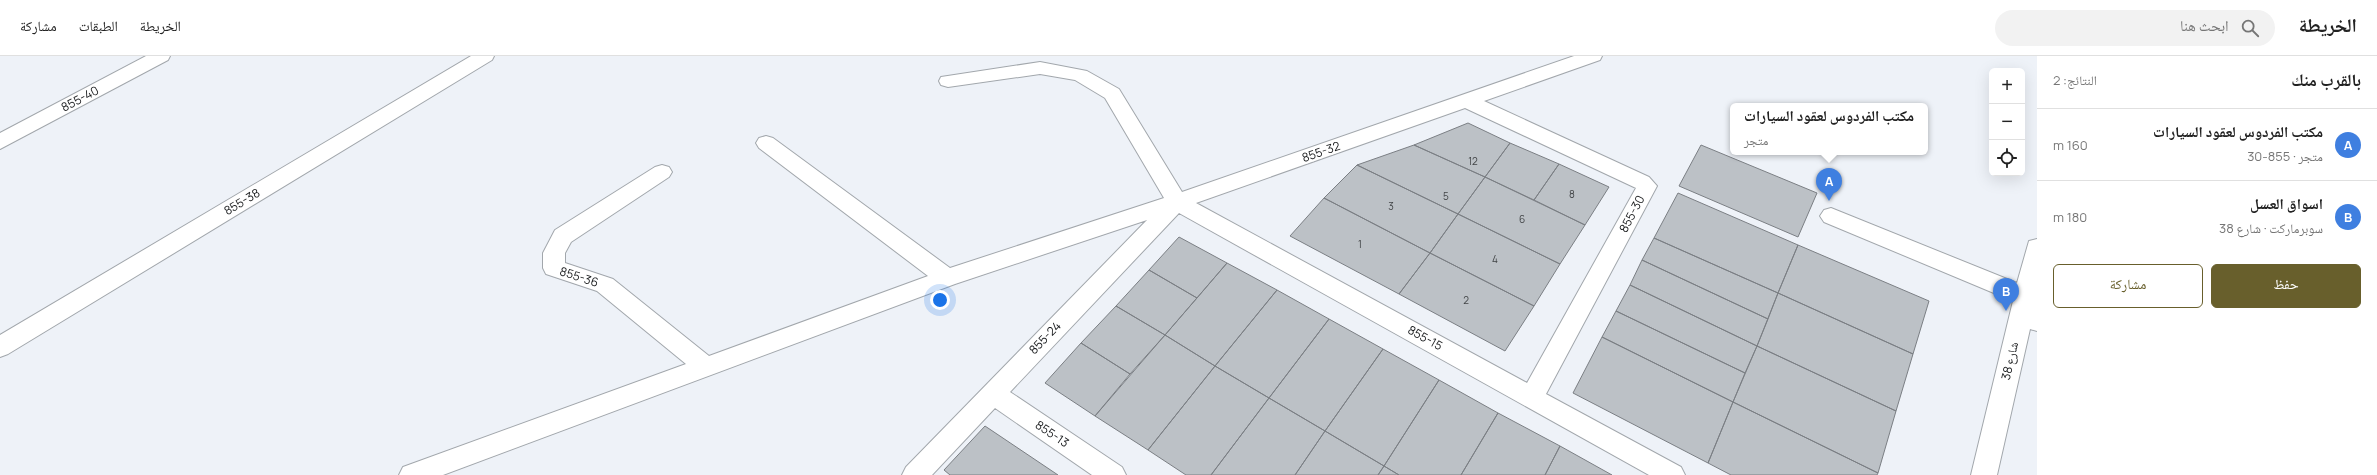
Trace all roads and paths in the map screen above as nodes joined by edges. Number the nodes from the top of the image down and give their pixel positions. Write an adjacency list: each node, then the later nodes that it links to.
1 (161, 56): 6 (street, 855-40)
2 (485, 56): 15 (street, 855-38)
3 (1594, 56): 5 (street, 855-32)
4 (948, 81): 9 (street)
5 (1466, 101): 9 (street, 855-32); 18 (street, 855-30)
6 (0, 142)
7 (766, 143): 12 (street)
8 (662, 172): 16 (street, 855-36)
9 (1177, 202): 12 (street, 855-32); 17 (street, 855-24); 18 (street, 855-15)
10 (1831, 216): 13 (street)
11 (2037, 247): 13 (street, شارع 38)
12 (947, 278): 16 (street, 855-32)
13 (2025, 296): 14 (street); 23 (street, شارع 38)
14 (2037, 322)
15 (0, 347)
16 (705, 366): 19 (street, 855-32)
17 (992, 393): 20 (street, 855-24); 21 (street, 855-13)
18 (1532, 397): 22 (street, 855-15)
19 (412, 475)
20 (915, 475)
21 (1113, 475)
22 (1672, 475)
23 (1984, 475)

